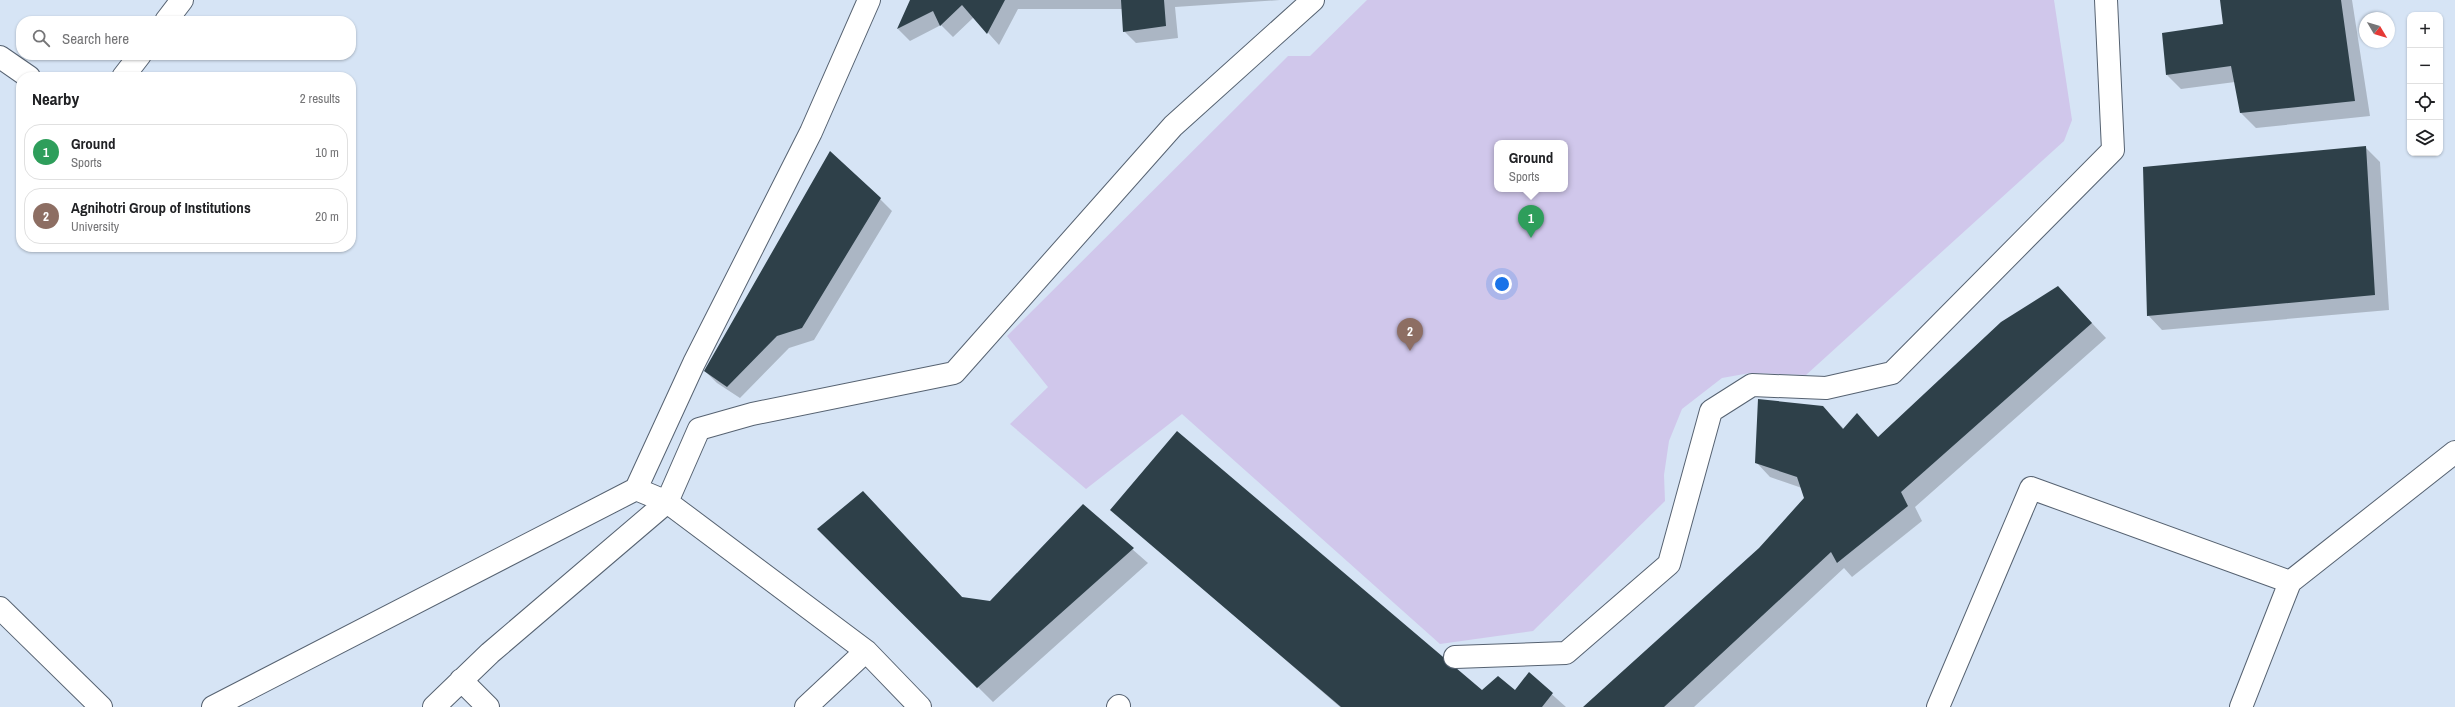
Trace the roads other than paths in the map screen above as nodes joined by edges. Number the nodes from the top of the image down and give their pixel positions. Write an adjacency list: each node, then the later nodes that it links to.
1 (182, 0): 5 (street)
2 (869, 0): 11 (street)
3 (1314, 0): 12 (street)
4 (2106, 0): 16 (street)
5 (170, 16)
6 (0, 57): 8 (street)
7 (136, 60): 9 (street)
8 (22, 72)
9 (127, 72)
10 (2455, 452): 13 (street)
11 (636, 489): 12 (street); 19 (street)
12 (667, 502): 15 (street); 17 (street)
13 (2290, 582): 24 (street); 25 (street)
14 (0, 608): 18 (street)
15 (866, 652): 22 (street); 23 (street)
16 (1455, 657)
17 (462, 680): 20 (street); 21 (street)
18 (101, 707)
19 (213, 707)
20 (434, 707)
21 (488, 707)
22 (806, 707)
23 (920, 707)
24 (1938, 707)
25 (2241, 707)

